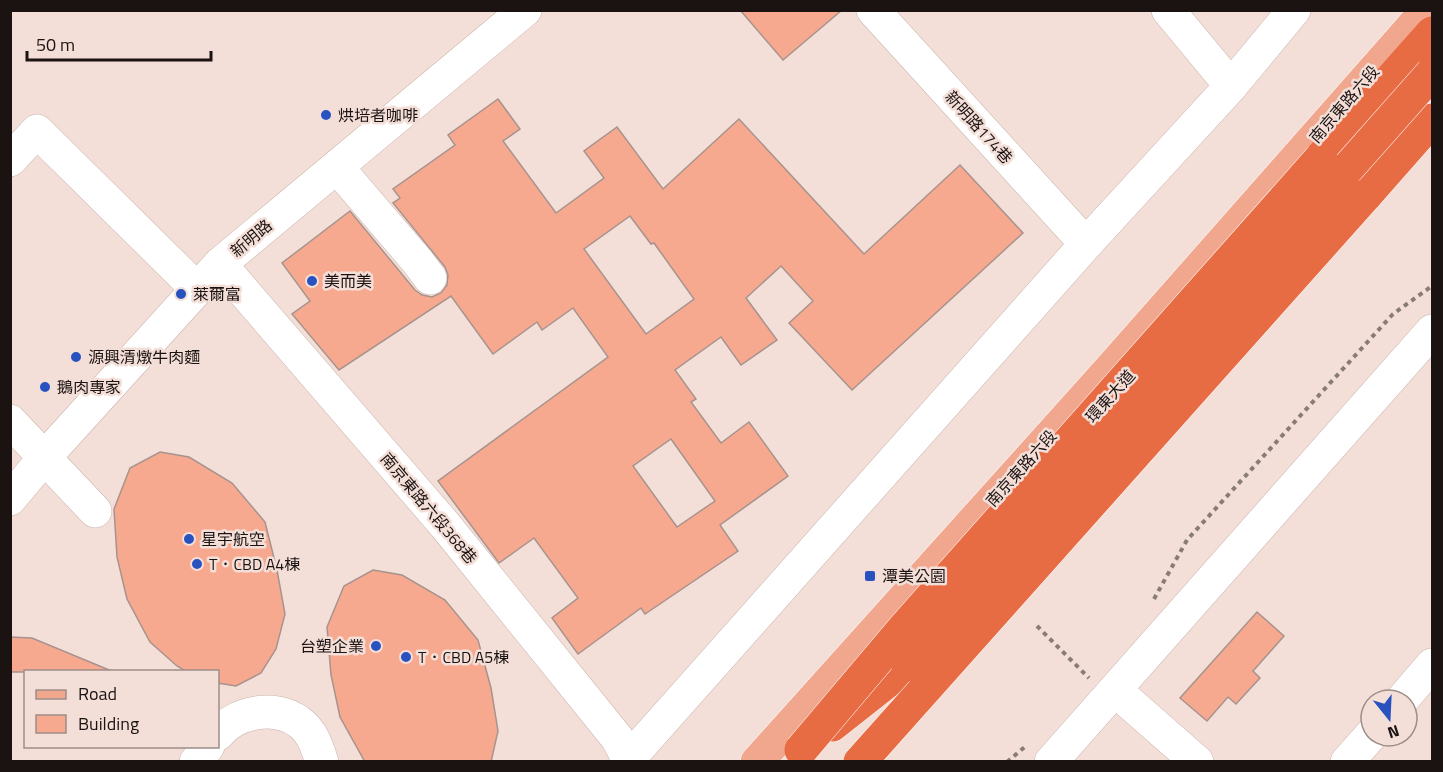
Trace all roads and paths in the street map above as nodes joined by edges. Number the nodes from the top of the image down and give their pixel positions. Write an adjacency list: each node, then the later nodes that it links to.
1 (873, 10): 13 (street, 新明路174巷)
2 (1168, 10): 8 (street)
3 (1294, 10): 8 (street)
4 (1427, 10): 19 (main road, 南京東路六段)
5 (515, 14): 12 (street, 新明路)
6 (1432, 33): 34 (highway, 環東大道, bridge)
7 (1432, 73): 27 (highway, bridge)
8 (1230, 86): 13 (street)
9 (1432, 120): 39 (highway, bridge)
10 (1432, 139): 21 (main road)
11 (10, 160): 17 (street)
12 (337, 167): 14 (street, 新明路); 15 (street)
13 (1086, 244): 35 (street)
14 (220, 264): 17 (street, 新明路); 35 (street, 南京東路六段368巷)
15 (430, 278)
16 (1432, 286): 25 (path)
17 (197, 289): 22 (street, 新明路)
18 (1432, 331): 29 (street)
19 (1112, 367): 21 (main road); 38 (main road, 南京東路六段)
20 (10, 421): 22 (street)
21 (1180, 425): 40 (main road)
22 (44, 458): 23 (street, 新明路); 24 (street)
23 (10, 499)
24 (95, 511)
25 (1153, 601)
26 (1037, 626): 29 (path)
27 (908, 665): 34 (highway, bridge); 39 (highway)
28 (1432, 666): 30 (street)
29 (1106, 687): 41 (street); 42 (street)
30 (1413, 688)
31 (219, 732): 37 (street)
32 (207, 748): 36 (street)
33 (1359, 748): 43 (street)
34 (796, 756)
35 (628, 761)
36 (196, 762)
37 (322, 762)
38 (757, 762)
39 (858, 762)
40 (874, 762)
41 (1051, 762)
42 (1197, 762)
43 (1347, 762)

